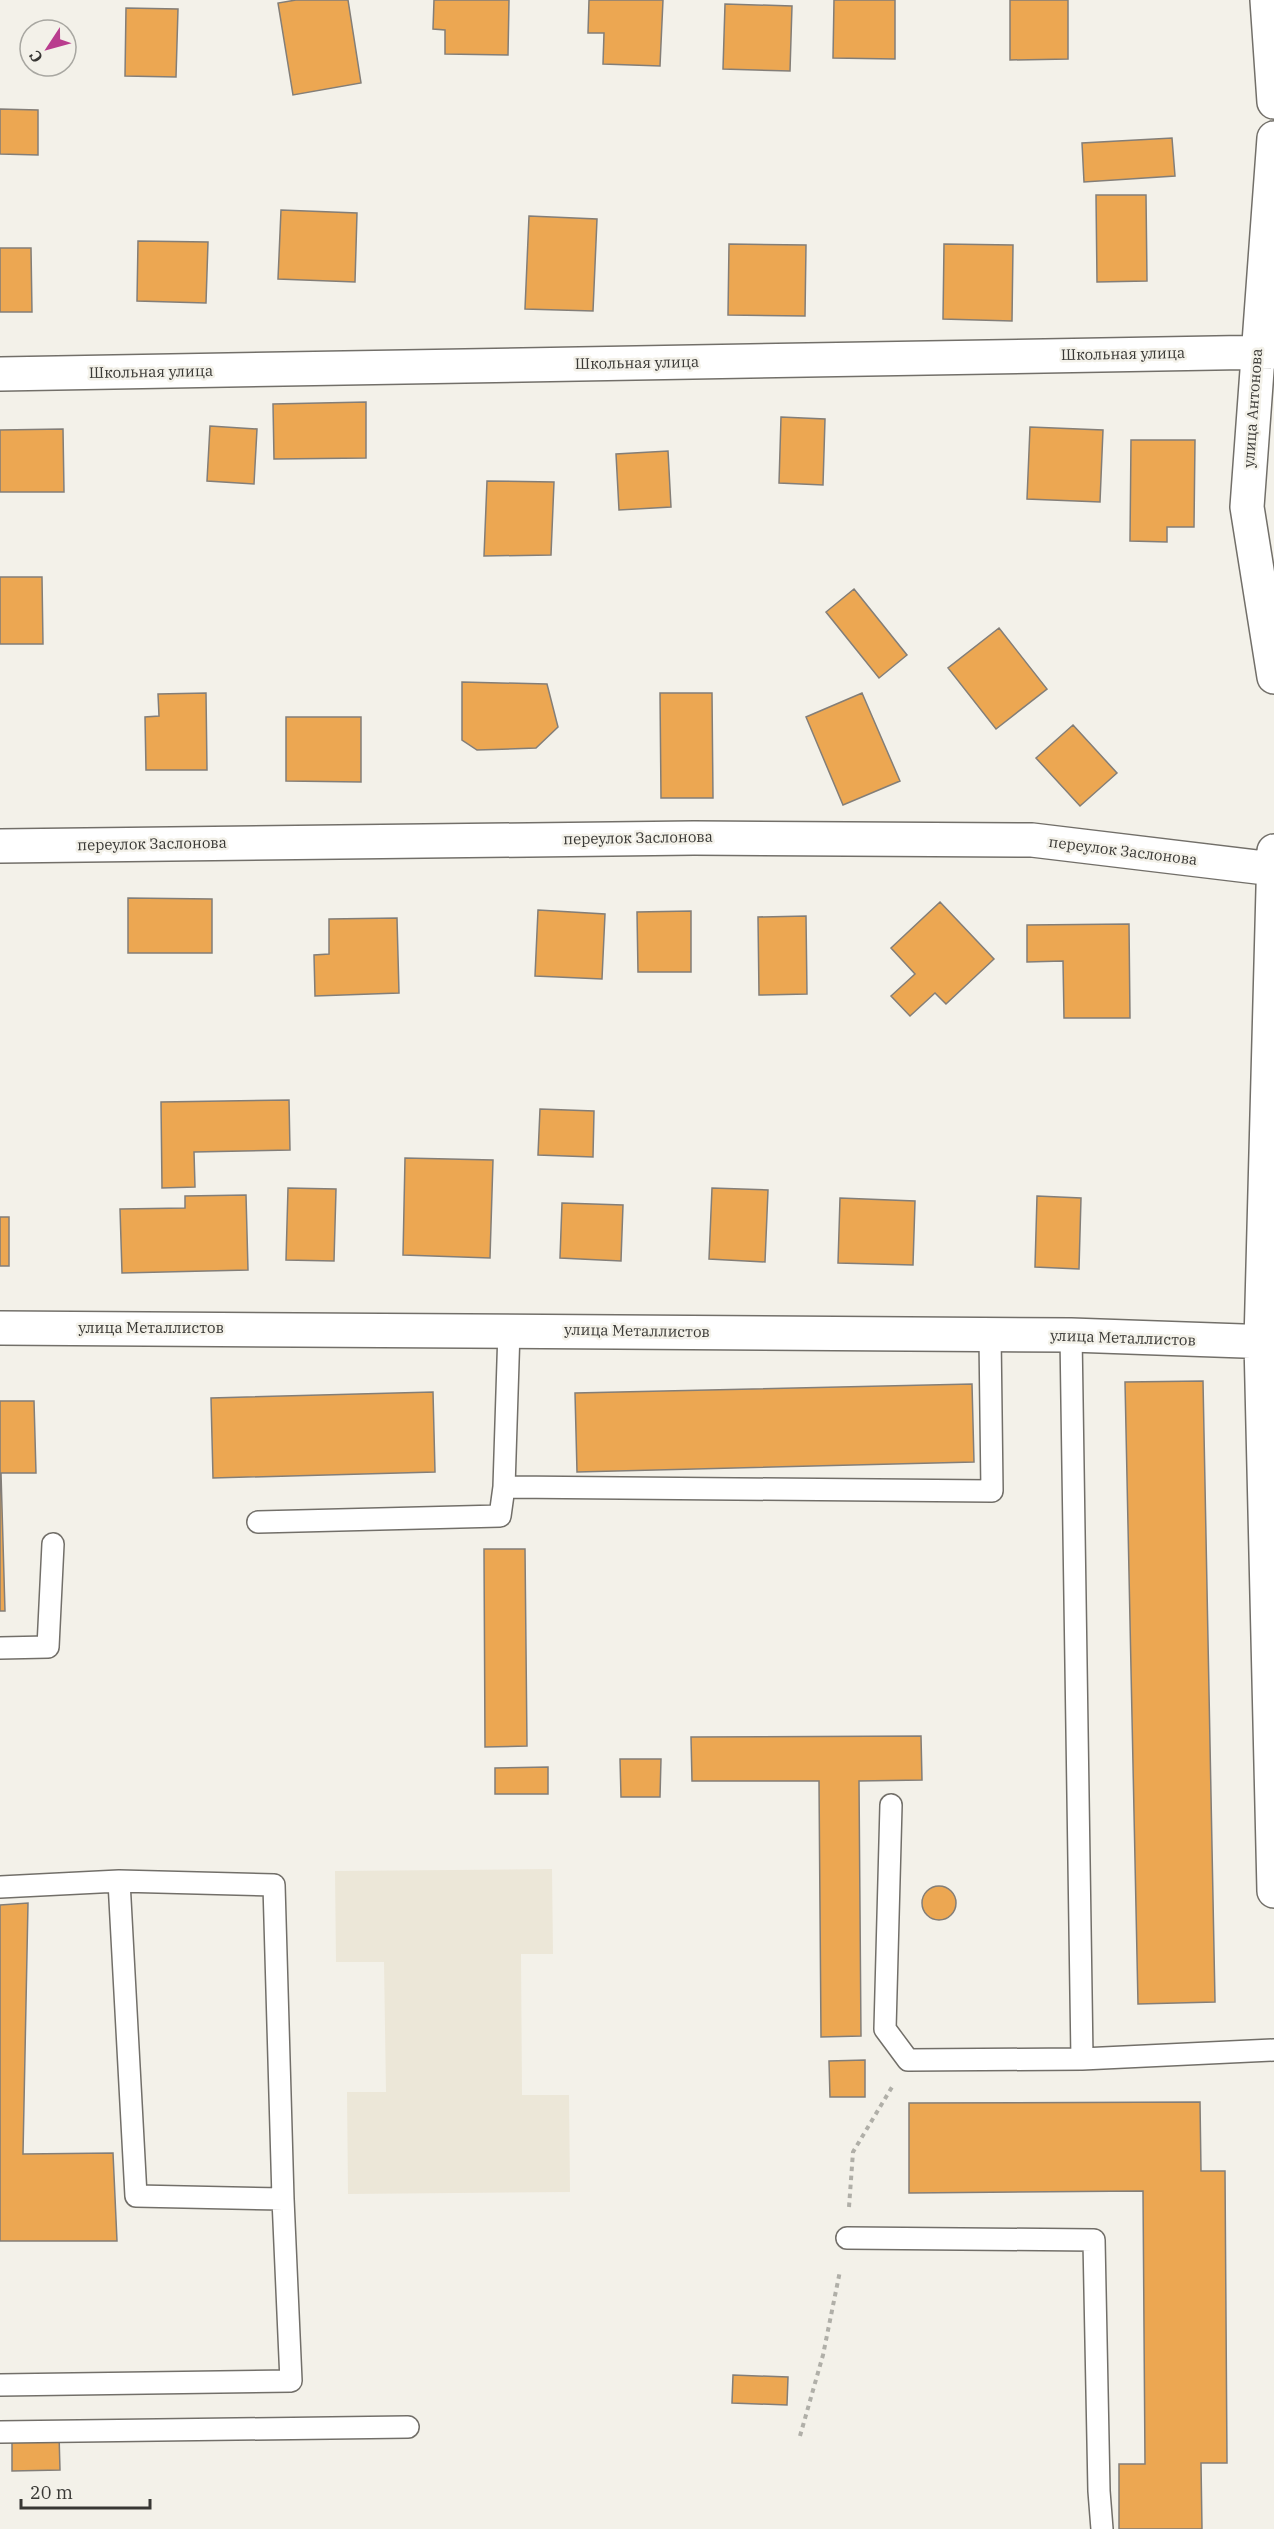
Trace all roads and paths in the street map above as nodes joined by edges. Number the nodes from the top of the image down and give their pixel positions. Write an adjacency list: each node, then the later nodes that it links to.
1 (1267, 0): 2 (street)
2 (1274, 102)
3 (1274, 138): 4 (street, улица Антонова)
4 (1265, 352): 5 (street, Школьная улица); 6 (street, улица Антонова)
5 (0, 374)
6 (1274, 677)
7 (0, 846): 9 (street, переулок Заслонова)
8 (1274, 851): 9 (street)
9 (1274, 869): 14 (street)
10 (0, 1328): 11 (street, улица Металлистов)
11 (509, 1330): 12 (street, улица Металлистов); 15 (lane)
12 (990, 1335): 13 (street, улица Металлистов); 15 (lane)
13 (1071, 1335): 14 (street, улица Металлистов); 24 (lane)
14 (1267, 1342): 22 (street)
15 (504, 1487): 16 (lane)
16 (258, 1522)
17 (53, 1544): 18 (lane)
18 (0, 1648)
19 (891, 1805): 24 (lane)
20 (119, 1881): 21 (lane); 25 (lane); 25 (lane)
21 (0, 1887)
22 (1274, 1891)
23 (1274, 2050): 24 (lane)
24 (1082, 2059)
25 (283, 2199): 27 (lane)
26 (847, 2238): 30 (lane)
27 (0, 2385)
28 (408, 2427): 29 (lane)
29 (0, 2432)
30 (1102, 2529)

